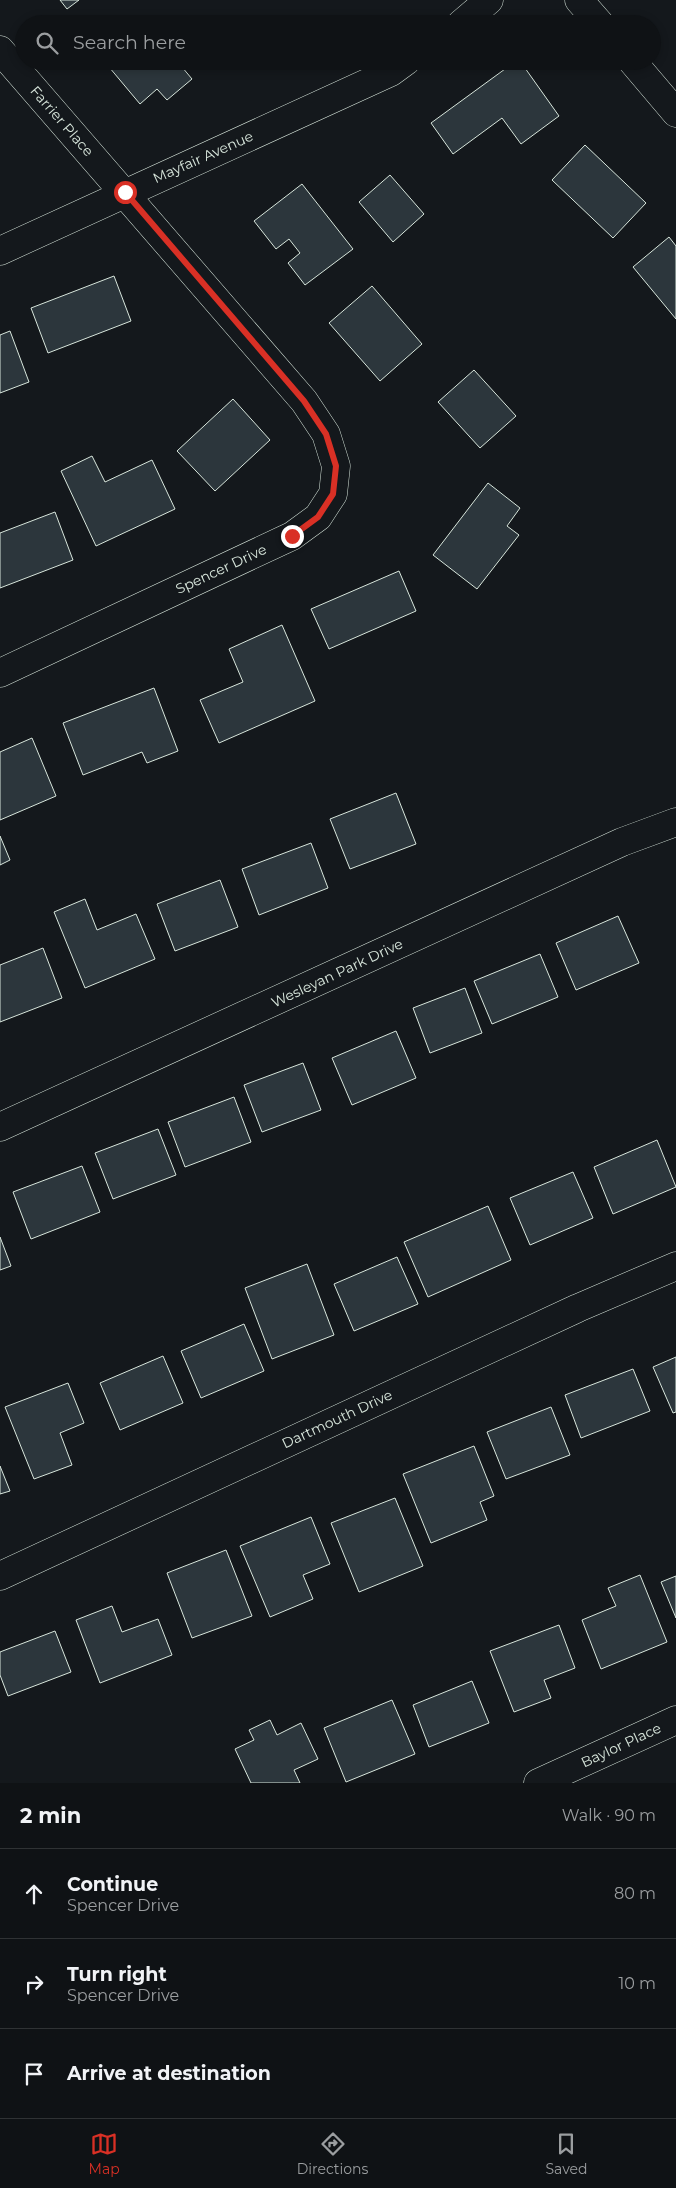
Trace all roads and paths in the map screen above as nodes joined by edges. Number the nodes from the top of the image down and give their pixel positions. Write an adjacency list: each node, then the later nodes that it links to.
1 (489, 0): 3 (street)
2 (579, 0): 4 (street)
3 (472, 15)
4 (592, 15)
5 (0, 50): 6 (street, Farrier Place)
6 (15, 67)
7 (18, 70): 11 (street, Farrier Place)
8 (394, 70): 11 (street, Mayfair Avenue)
9 (640, 70): 10 (street)
10 (676, 113)
11 (125, 192): 12 (street, Mayfair Avenue); 13 (street, Spencer Drive)
12 (0, 251)
13 (0, 673)
14 (676, 822): 15 (street, Wesleyan Park Drive)
15 (0, 1127)
16 (676, 1266): 17 (street, Dartmouth Drive)
17 (0, 1576)
18 (676, 1720): 19 (street, Baylor Place)
19 (538, 1783)

